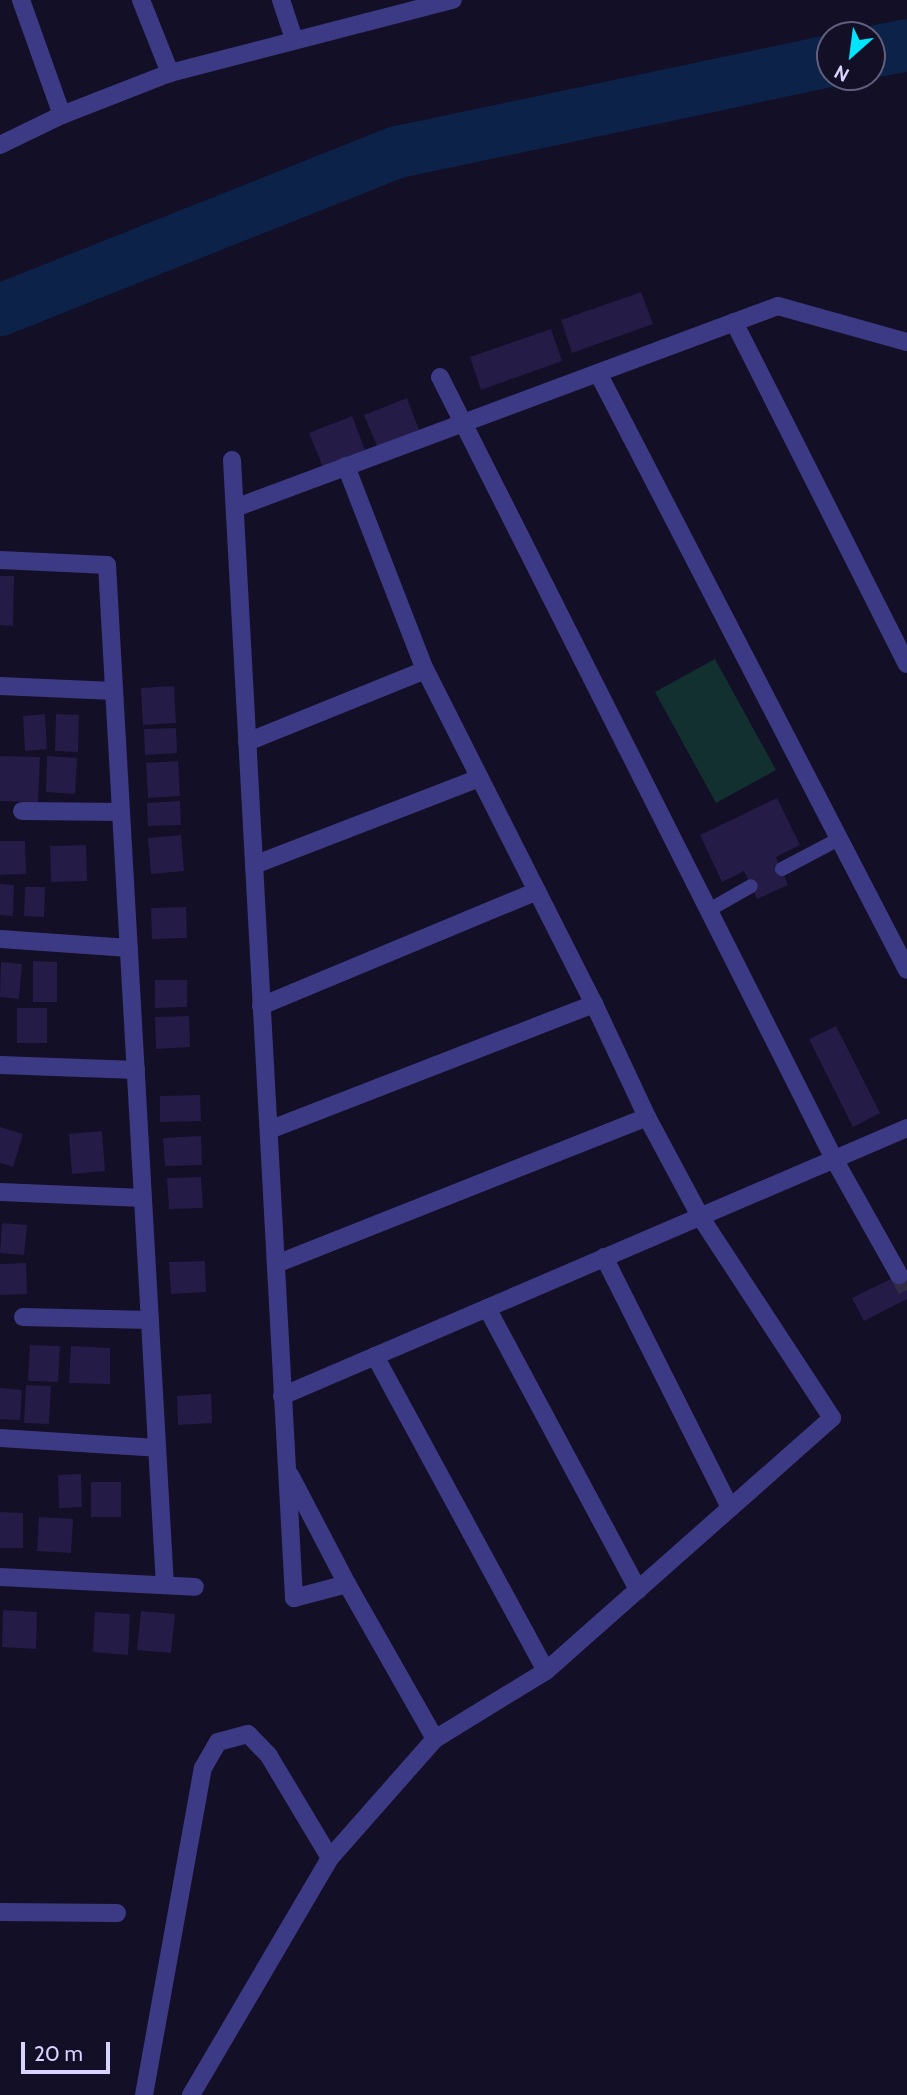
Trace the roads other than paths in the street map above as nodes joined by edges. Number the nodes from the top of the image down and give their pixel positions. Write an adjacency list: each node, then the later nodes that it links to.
1 (21, 0): 8 (street)
2 (141, 0): 7 (street)
3 (281, 0): 6 (street)
4 (453, 0): 5 (street)
5 (426, 3): 6 (street)
6 (294, 39): 7 (street)
7 (170, 73): 8 (street)
8 (62, 116): 9 (street)
9 (0, 145)
10 (734, 323): 11 (street); 12 (street); 19 (street)
11 (907, 342)
12 (598, 373): 14 (street); 27 (street)
13 (440, 377): 14 (street)
14 (463, 423): 16 (street); 32 (street)
15 (232, 460): 17 (street)
16 (346, 466): 17 (street); 20 (street)
17 (235, 508): 23 (street)
18 (0, 560): 22 (street)
19 (907, 664)
20 (425, 670): 23 (street); 24 (street)
21 (0, 686): 22 (street)
22 (114, 691): 26 (street)
23 (247, 742): 28 (street)
24 (480, 778): 28 (street); 31 (street)
25 (22, 811): 26 (street)
26 (121, 812): 34 (street)
27 (839, 839): 29 (lane); 35 (street)
28 (254, 865): 37 (street)
29 (782, 869)
30 (751, 886): 32 (lane)
31 (537, 891): 36 (street); 37 (street)
32 (709, 910): 43 (street)
33 (0, 939): 34 (street)
34 (129, 948): 39 (street)
35 (907, 970)
36 (594, 1004): 40 (street); 42 (street)
37 (261, 1006): 42 (street)
38 (0, 1065): 39 (street)
39 (136, 1070): 45 (street)
40 (646, 1117): 46 (street); 48 (street)
41 (907, 1128): 43 (street)
42 (269, 1130): 48 (street)
43 (834, 1159): 46 (street); 49 (street)
44 (0, 1192): 45 (street)
45 (143, 1198): 52 (street)
46 (700, 1216): 47 (street); 58 (street)
47 (604, 1258): 50 (street); 58 (street)
48 (276, 1264): 54 (street)
49 (899, 1275)
50 (486, 1308): 53 (street); 63 (street)
51 (23, 1317): 52 (street)
52 (150, 1320): 56 (street)
53 (375, 1356): 54 (street); 64 (street)
54 (282, 1396): 57 (street)
55 (0, 1438): 56 (street)
56 (157, 1448): 61 (street)
57 (287, 1470): 60 (street); 60 (street)
58 (730, 1508): 63 (street)
59 (0, 1577): 61 (street)
60 (347, 1584): 65 (street)
61 (164, 1585): 62 (street)
62 (195, 1587)
63 (638, 1590): 64 (street)
64 (546, 1671): 65 (street)
65 (435, 1739): 66 (street)
66 (330, 1858): 69 (street); 70 (street)
67 (0, 1912): 68 (street)
68 (117, 1913)
69 (144, 2095)
70 (191, 2095)

